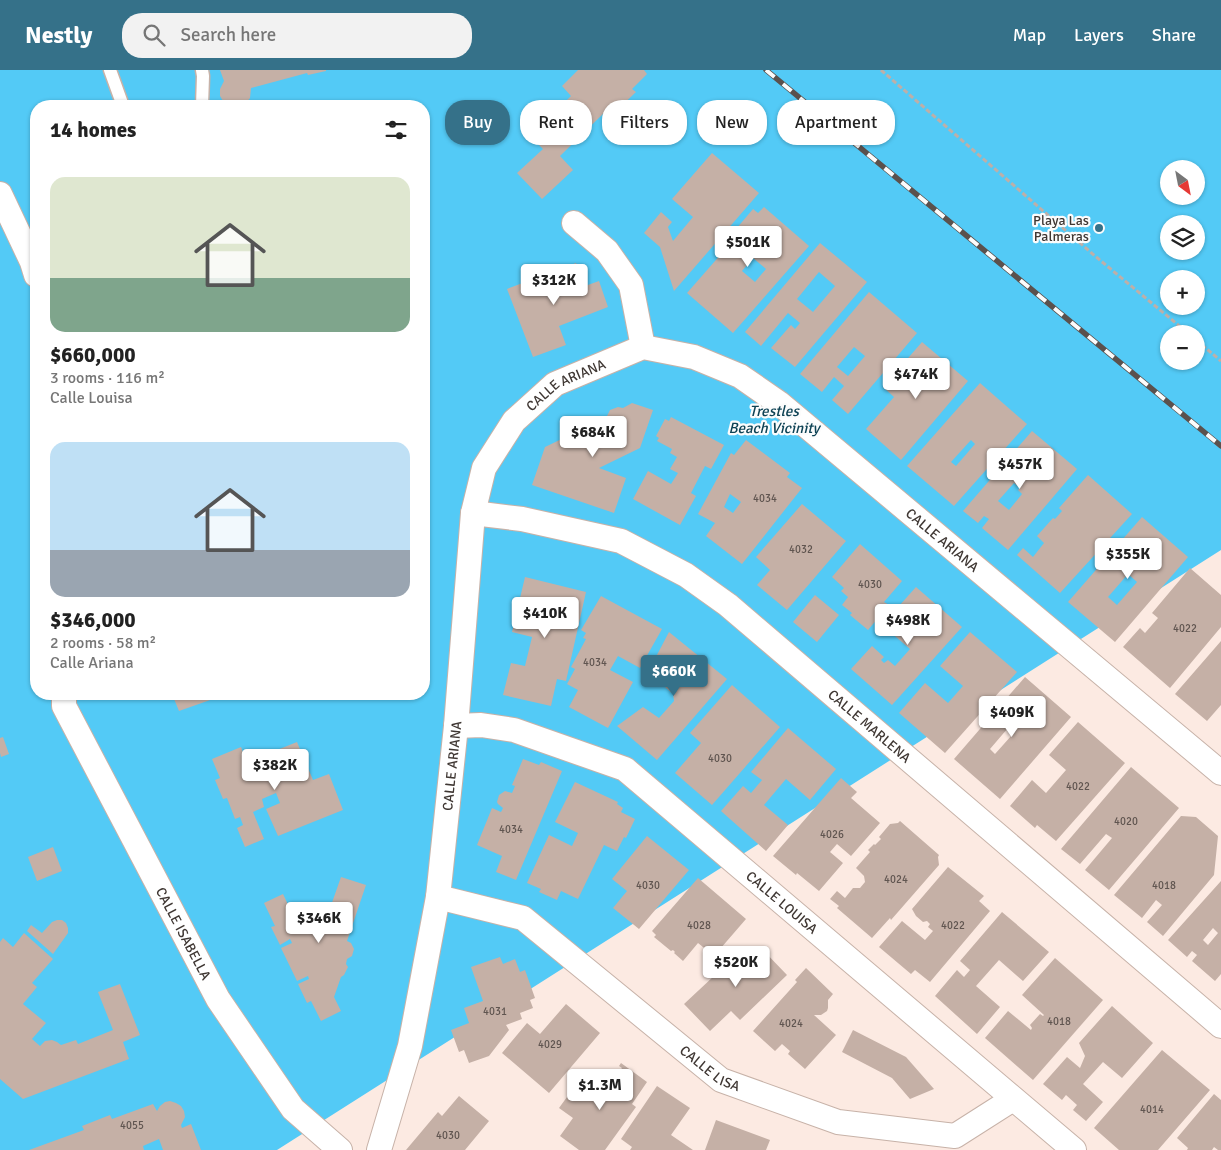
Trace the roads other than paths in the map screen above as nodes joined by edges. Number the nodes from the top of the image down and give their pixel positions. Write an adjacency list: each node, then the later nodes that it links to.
1 (110, 70): 3 (lane)
2 (202, 70): 4 (lane)
3 (121, 100)
4 (202, 100)
5 (0, 194): 7 (street)
6 (574, 223): 8 (street)
7 (30, 258)
8 (643, 347): 9 (street, CALLE ARIANA); 12 (street, CALLE ARIANA)
9 (474, 512): 11 (street, CALLE ARIANA); 14 (street, CALLE MARLENA)
10 (64, 700): 16 (street, CALLE ISABELLA)
11 (456, 726): 13 (street, CALLE ARIANA); 15 (street, CALLE LOUISA)
12 (1221, 773)
13 (438, 897): 15 (street, CALLE LISA); 17 (street, CALLE ARIANA)
14 (1221, 1026)
15 (1013, 1099): 18 (street, CALLE LOUISA)
16 (340, 1150)
17 (379, 1150)
18 (1074, 1150)

